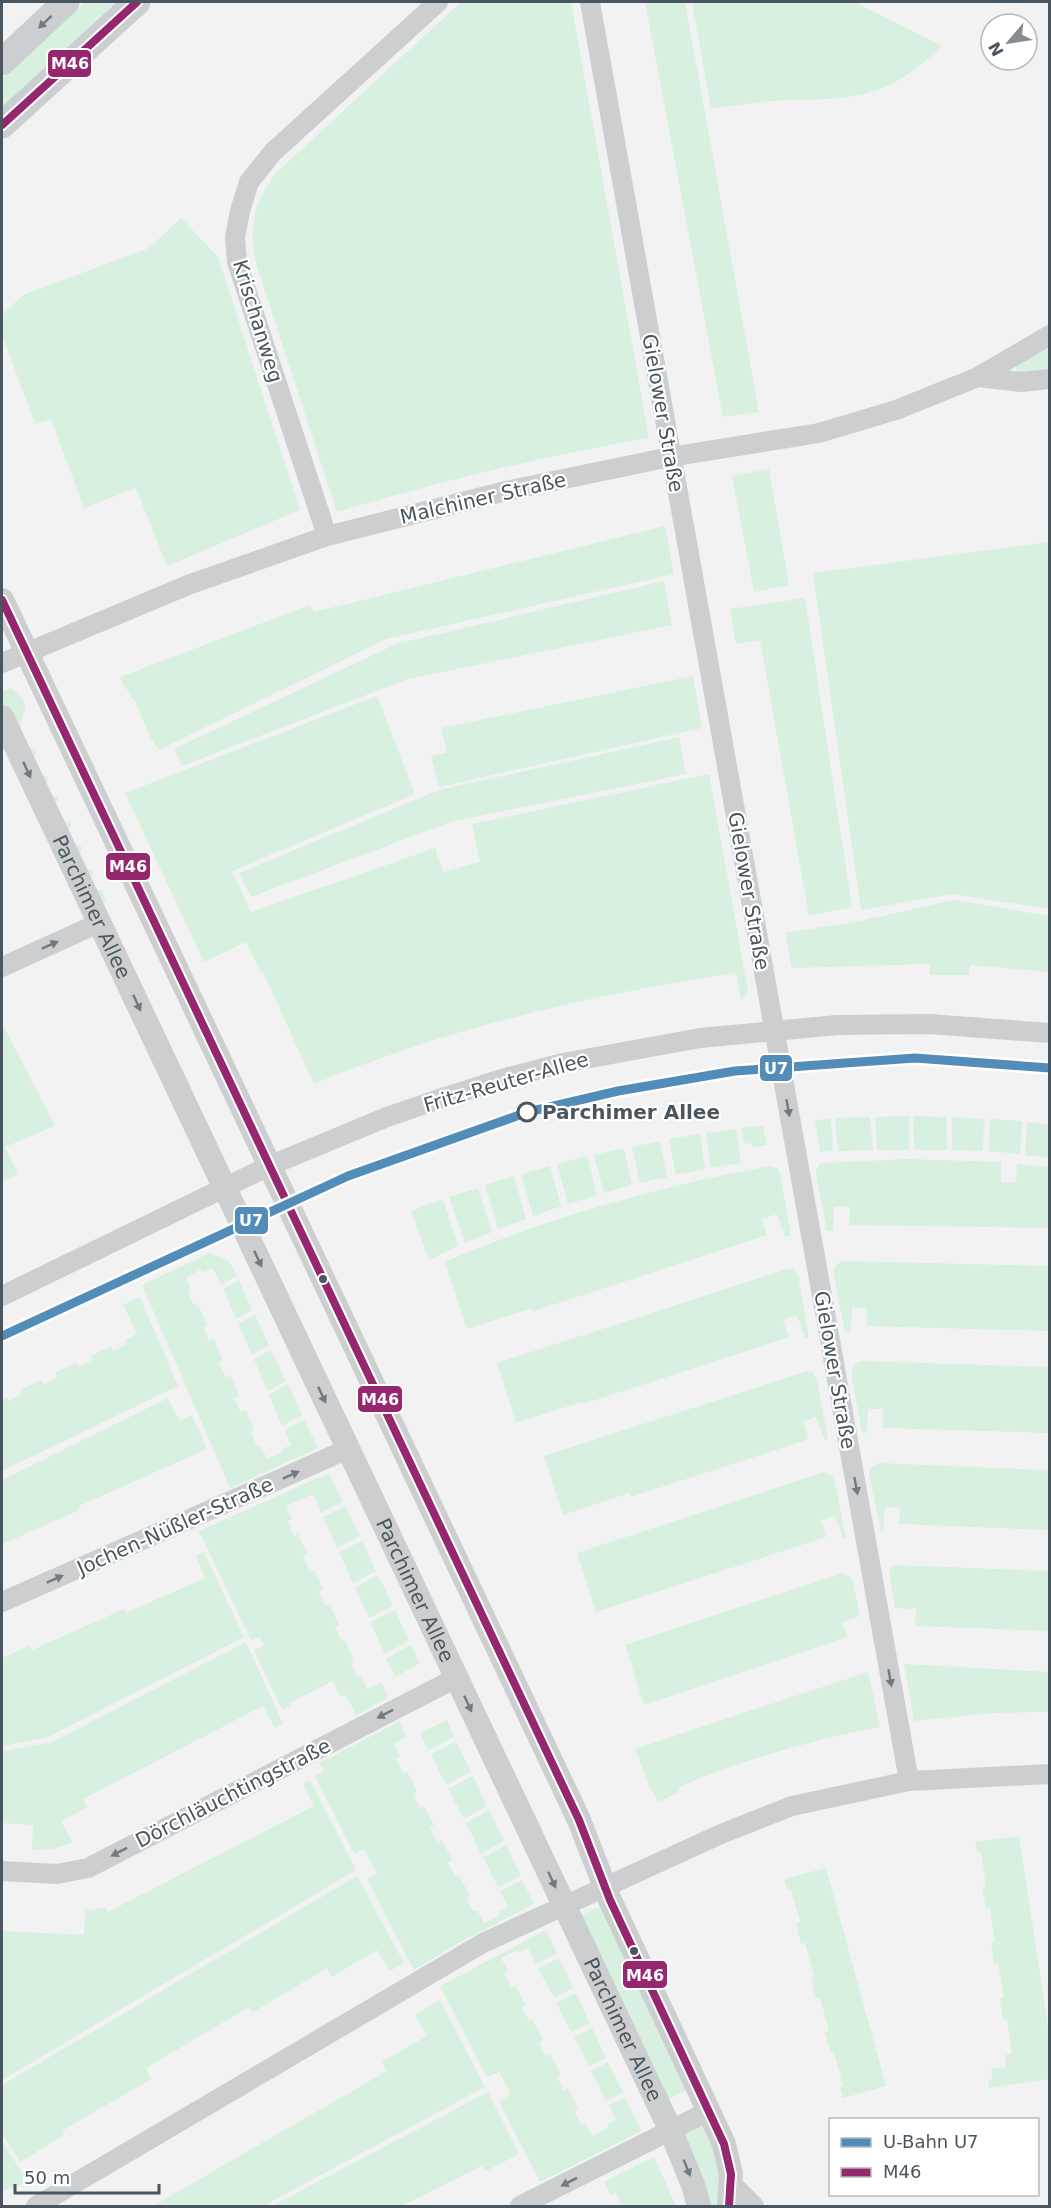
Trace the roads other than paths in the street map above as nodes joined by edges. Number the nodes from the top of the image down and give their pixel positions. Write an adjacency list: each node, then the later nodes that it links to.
1 (66, 2): 5 (main road, one-way to 5)
2 (137, 2): 6 (main road)
3 (438, 2): 11 (street, Krischanweg)
4 (590, 2): 10 (street, Gielower Straße)
5 (2, 62)
6 (2, 125)
7 (1050, 335): 8 (street, Malchiner Straße)
8 (978, 377): 9 (street, Malchiner Straße); 10 (street, Malchiner Straße)
9 (1050, 379)
10 (670, 457): 11 (street, Malchiner Straße); 18 (street, Gielower Straße)
11 (327, 536): 13 (street, Malchiner Straße)
12 (2, 600): 13 (street)
13 (26, 652): 14 (street, Malchiner Straße); 20 (street)
14 (2, 663)
15 (2, 717): 16 (street, Parchimer Allee, one-way to 16)
16 (99, 923): 17 (street, one-way to 16); 21 (street, Parchimer Allee, one-way to 21)
17 (2, 967)
18 (773, 1030): 19 (street, Fritz-Reuter-Allee); 20 (street, Fritz-Reuter-Allee); 27 (street, Gielower Straße, one-way to 27)
19 (1050, 1033)
20 (269, 1166): 21 (street, Fritz-Reuter-Allee); 29 (street)
21 (224, 1187): 22 (street, Fritz-Reuter-Allee); 23 (street, Parchimer Allee, one-way to 23)
22 (2, 1296)
23 (348, 1449): 24 (street, Jochen-Nüßler-Straße, one-way to 23); 25 (street, Parchimer Allee)
24 (2, 1602)
25 (456, 1678): 28 (street, Dörchläuchtingstraße, one-way to 28); 30 (street, Parchimer Allee, one-way to 30)
26 (1050, 1774): 27 (street)
27 (909, 1781): 29 (street)
28 (2, 1871)
29 (605, 1886): 30 (street); 31 (street)
30 (563, 1905): 32 (street, Parchimer Allee); 34 (street)
31 (709, 2111): 32 (street); 33 (street)
32 (671, 2132): 35 (street, one-way to 35); 36 (street, Parchimer Allee, one-way to 36)
33 (730, 2195): 37 (street)
34 (36, 2206)
35 (520, 2206)
36 (699, 2206)
37 (754, 2206)

